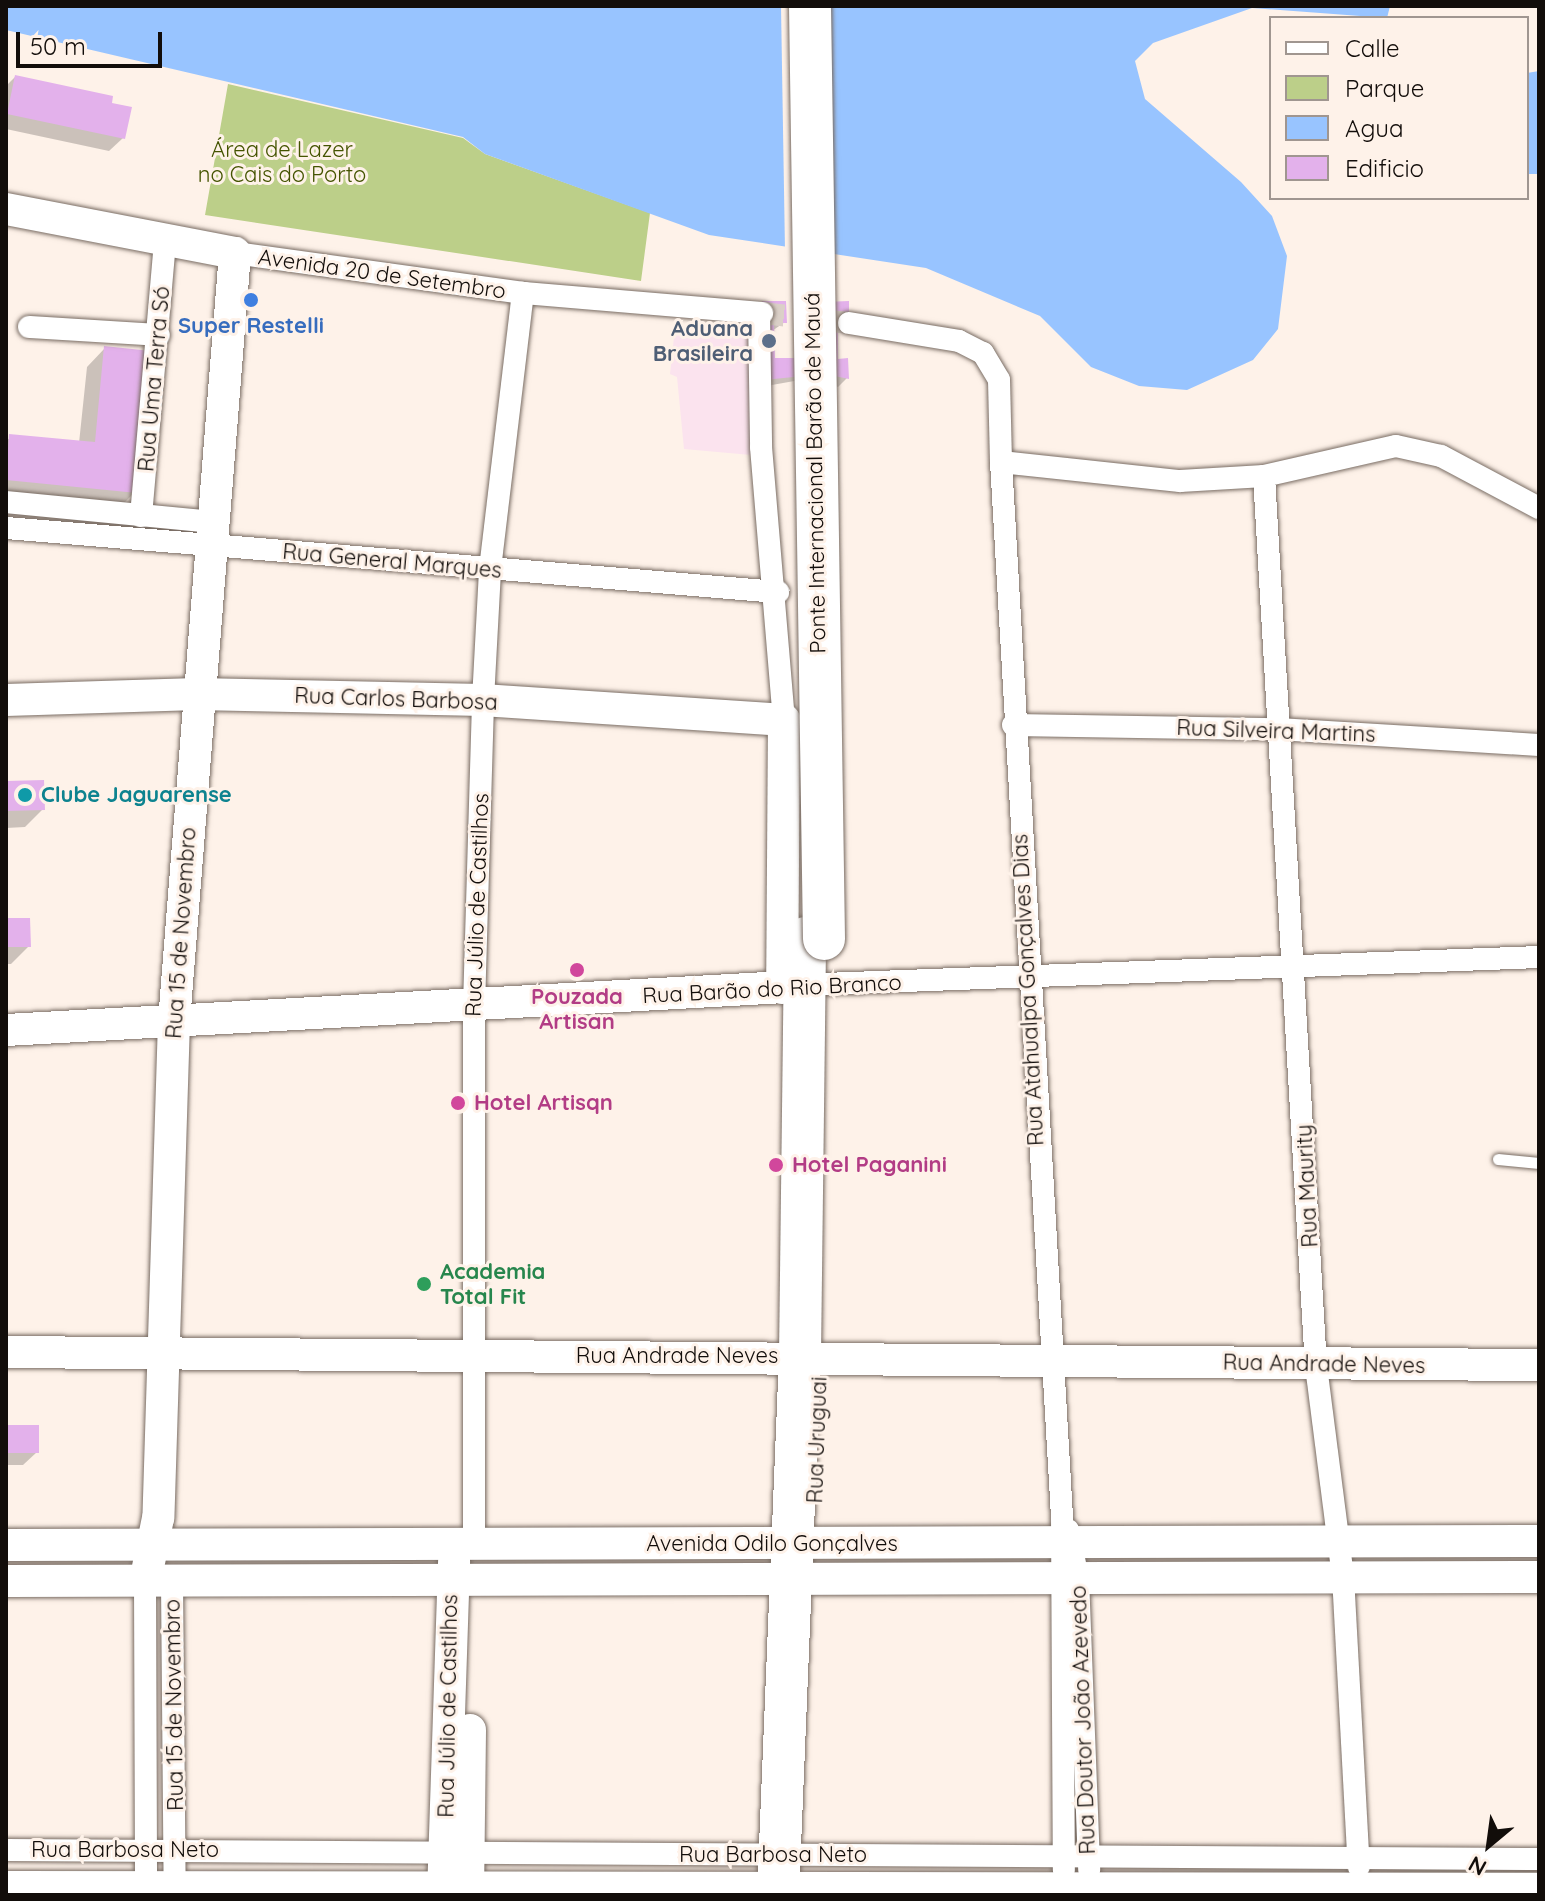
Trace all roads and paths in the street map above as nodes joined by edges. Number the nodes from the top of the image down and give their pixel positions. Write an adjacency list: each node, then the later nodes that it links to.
1 (794, 6): 26 (highway, Ponte Internacional Barão de Mauá)
2 (810, 6): 26 (highway, Ponte Internacional Barão de Mauá, bridge)
3 (6, 209): 4 (street, Avenida 20 de Setembro)
4 (165, 242): 5 (street, Avenida 20 de Setembro); 9 (street, Rua Uma Terra Só)
5 (235, 253): 6 (street, Avenida 20 de Setembro); 16 (street, Rua 15 de Novembro)
6 (523, 293): 17 (street, Rua Júlio de Castilhos); 18 (street, Avenida 20 de Setembro)
7 (849, 323): 10 (street, Rua Atahualpa Gonçalves Dias)
8 (29, 327): 9 (street)
9 (159, 335): 14 (street, Rua Uma Terra Só)
10 (1001, 462): 11 (street); 23 (street, Rua Atahualpa Gonçalves Dias)
11 (1264, 476): 13 (street); 24 (street, Rua Maurity)
12 (6, 502): 14 (street)
13 (1539, 508)
14 (141, 516): 16 (street)
15 (6, 528): 16 (street, Rua General Marques)
16 (214, 534): 17 (street, Rua General Marques); 19 (street, Rua 15 de Novembro)
17 (490, 569): 18 (street, Rua General Marques); 21 (street, Rua Júlio de Castilhos)
18 (778, 592): 22 (street)
19 (197, 694): 20 (street, Rua Carlos Barbosa); 21 (street, Rua Carlos Barbosa); 32 (street, Rua 15 de Novembro)
20 (6, 700)
21 (483, 700): 22 (street, Rua Carlos Barbosa); 31 (street, Rua Júlio de Castilhos)
22 (784, 720): 30 (street)
23 (1013, 725): 24 (street, Rua Silveira Martins); 29 (street, Rua Atahualpa Gonçalves Dias)
24 (1278, 729): 25 (street, Rua Silveira Martins); 28 (street, Rua Maurity)
25 (1539, 745)
26 (814, 939): 30 (highway, Rua Uruguai)
27 (1539, 957): 28 (street, Rua Barão do Rio Branco)
28 (1295, 965): 29 (street, Rua Barão do Rio Branco); 42 (street, Rua Maurity)
29 (1026, 979): 30 (street, Rua Barão do Rio Branco); 40 (street, Rua Atahualpa Gonçalves Dias)
30 (803, 986): 31 (street, Rua Barão do Rio Branco); 39 (highway, Rua Uruguai)
31 (474, 1006): 32 (street, Rua Barão do Rio Branco); 38 (street, Rua Júlio de Castilhos)
32 (174, 1021): 33 (street, Rua Barão do Rio Branco); 37 (street, Rua 15 de Novembro)
33 (6, 1030)
34 (1498, 1159): 35 (lane)
35 (1539, 1163)
36 (6, 1352): 37 (street, Rua Andrade Neves)
37 (163, 1353): 38 (street, Rua Andrade Neves); 44 (street, Rua 15 de Novembro)
38 (471, 1356): 39 (street, Rua Andrade Neves); 45 (street, Rua Júlio de Castilhos)
39 (810, 1356): 40 (street, Rua Andrade Neves); 51 (highway, Rua Uruguai)
40 (1050, 1358): 42 (street, Rua Andrade Neves); 43 (street, Rua Atahualpa Gonçalves Dias)
41 (1539, 1365): 42 (street, Rua Andrade Neves)
42 (1316, 1366): 47 (street, Rua Maurity)
43 (1065, 1536): 47 (street, Avenida Odilo Gonçalves); 51 (street, Avenida Odilo Gonçalves); 55 (street, Rua Doutor João Azevedo)
44 (158, 1537): 45 (street, Avenida Odilo Gonçalves); 49 (street, Avenida Odilo Gonçalves); 59 (street, Rua 15 de Novembro)
45 (466, 1537): 50 (street, Avenida Odilo Gonçalves); 58 (street, Rua Júlio de Castilhos)
46 (1539, 1541): 48 (street, Avenida Odilo Gonçalves)
47 (1333, 1543): 48 (street, Avenida Odilo Gonçalves); 52 (street, Rua Maurity)
48 (1462, 1543): 53 (street)
49 (6, 1545)
50 (619, 1545): 51 (street, Avenida Odilo Gonçalves); 56 (street)
51 (802, 1560): 55 (street, Avenida Odilo Gonçalves); 56 (street, Avenida Odilo Gonçalves); 70 (highway, Rua Uruguai)
52 (1343, 1576): 53 (street, Avenida Odilo Gonçalves); 55 (street, Avenida Odilo Gonçalves); 65 (street, Rua Maurity)
53 (1462, 1577): 54 (street, Avenida Odilo Gonçalves)
54 (1539, 1577)
55 (1069, 1578): 66 (street, Rua Doutor João Azevedo); 67 (street, Rua Doutor João Azevedo)
56 (620, 1579): 58 (street, Avenida Odilo Gonçalves)
57 (6, 1581): 59 (street, Avenida Odilo Gonçalves)
58 (462, 1581): 59 (street, Avenida Odilo Gonçalves); 63 (street, Rua Júlio de Castilhos)
59 (158, 1582): 61 (street, Rua 15 de Novembro); 62 (street, Rua 15 de Novembro)
60 (6, 1850): 61 (street, Rua Barbosa Neto)
61 (146, 1850): 62 (street, Rua Barbosa Neto); 77 (street, Rua 15 de Novembro)
62 (176, 1850): 63 (street, Rua Barbosa Neto); 78 (street, Rua 15 de Novembro)
63 (456, 1852): 64 (street, Rua Barbosa Neto); 79 (street, Rua Júlio de Castilhos)
64 (523, 1853): 70 (street, Rua Barbosa Neto); 72 (street)
65 (1358, 1855): 67 (street, Rua Barbosa Neto); 68 (street, Rua Barbosa Neto); 80 (street, Rua Maurity)
66 (1063, 1856): 67 (street, Rua Barbosa Neto); 70 (street, Rua Barbosa Neto); 75 (street, Rua Doutor João Azevedo)
67 (1089, 1856): 76 (street, Rua Doutor João Azevedo)
68 (1474, 1858): 69 (street, Rua Barbosa Neto); 73 (street)
69 (1539, 1859)
70 (792, 1878): 72 (street, Rua Barbosa Neto); 75 (street, Rua Barbosa Neto)
71 (6, 1882): 77 (street, Rua Barbosa Neto)
72 (523, 1884): 79 (street, Rua Barbosa Neto)
73 (1474, 1884): 74 (street, Rua Barbosa Neto); 80 (street, Rua Barbosa Neto)
74 (1539, 1884)
75 (1064, 1888): 76 (street, Rua Barbosa Neto)
76 (1090, 1888): 80 (street, Rua Barbosa Neto)
77 (146, 1889): 78 (street, Rua Barbosa Neto)
78 (175, 1890): 79 (street, Rua Barbosa Neto)
79 (455, 1890)
80 (1360, 1890)

